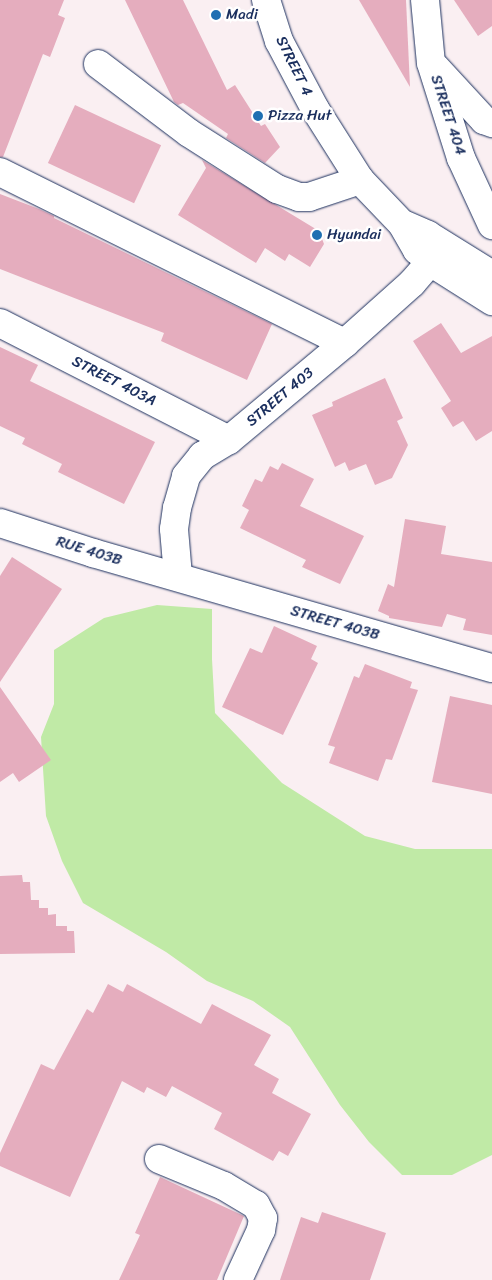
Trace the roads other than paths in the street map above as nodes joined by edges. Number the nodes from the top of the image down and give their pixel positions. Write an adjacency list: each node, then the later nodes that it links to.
1 (266, 0): 7 (street, STREET 4)
2 (425, 0): 4 (street, STREET 404)
3 (98, 64): 7 (street)
4 (431, 64): 5 (street); 8 (street, STREET 404)
5 (492, 123)
6 (0, 172): 13 (street)
7 (360, 180): 9 (street, STREET 4)
8 (492, 225)
9 (440, 255): 10 (street, STREET 4); 11 (street, STREET 4); 13 (street, STREET 403)
10 (492, 275)
11 (492, 301)
12 (0, 323): 14 (street, STREET 403A)
13 (345, 343): 14 (street, STREET 403)
14 (229, 440): 16 (street, STREET 403)
15 (0, 523): 16 (street, RUE 403B)
16 (178, 576): 17 (street, STREET 403B)
17 (492, 668)
18 (159, 1159): 19 (street)
19 (238, 1280)

